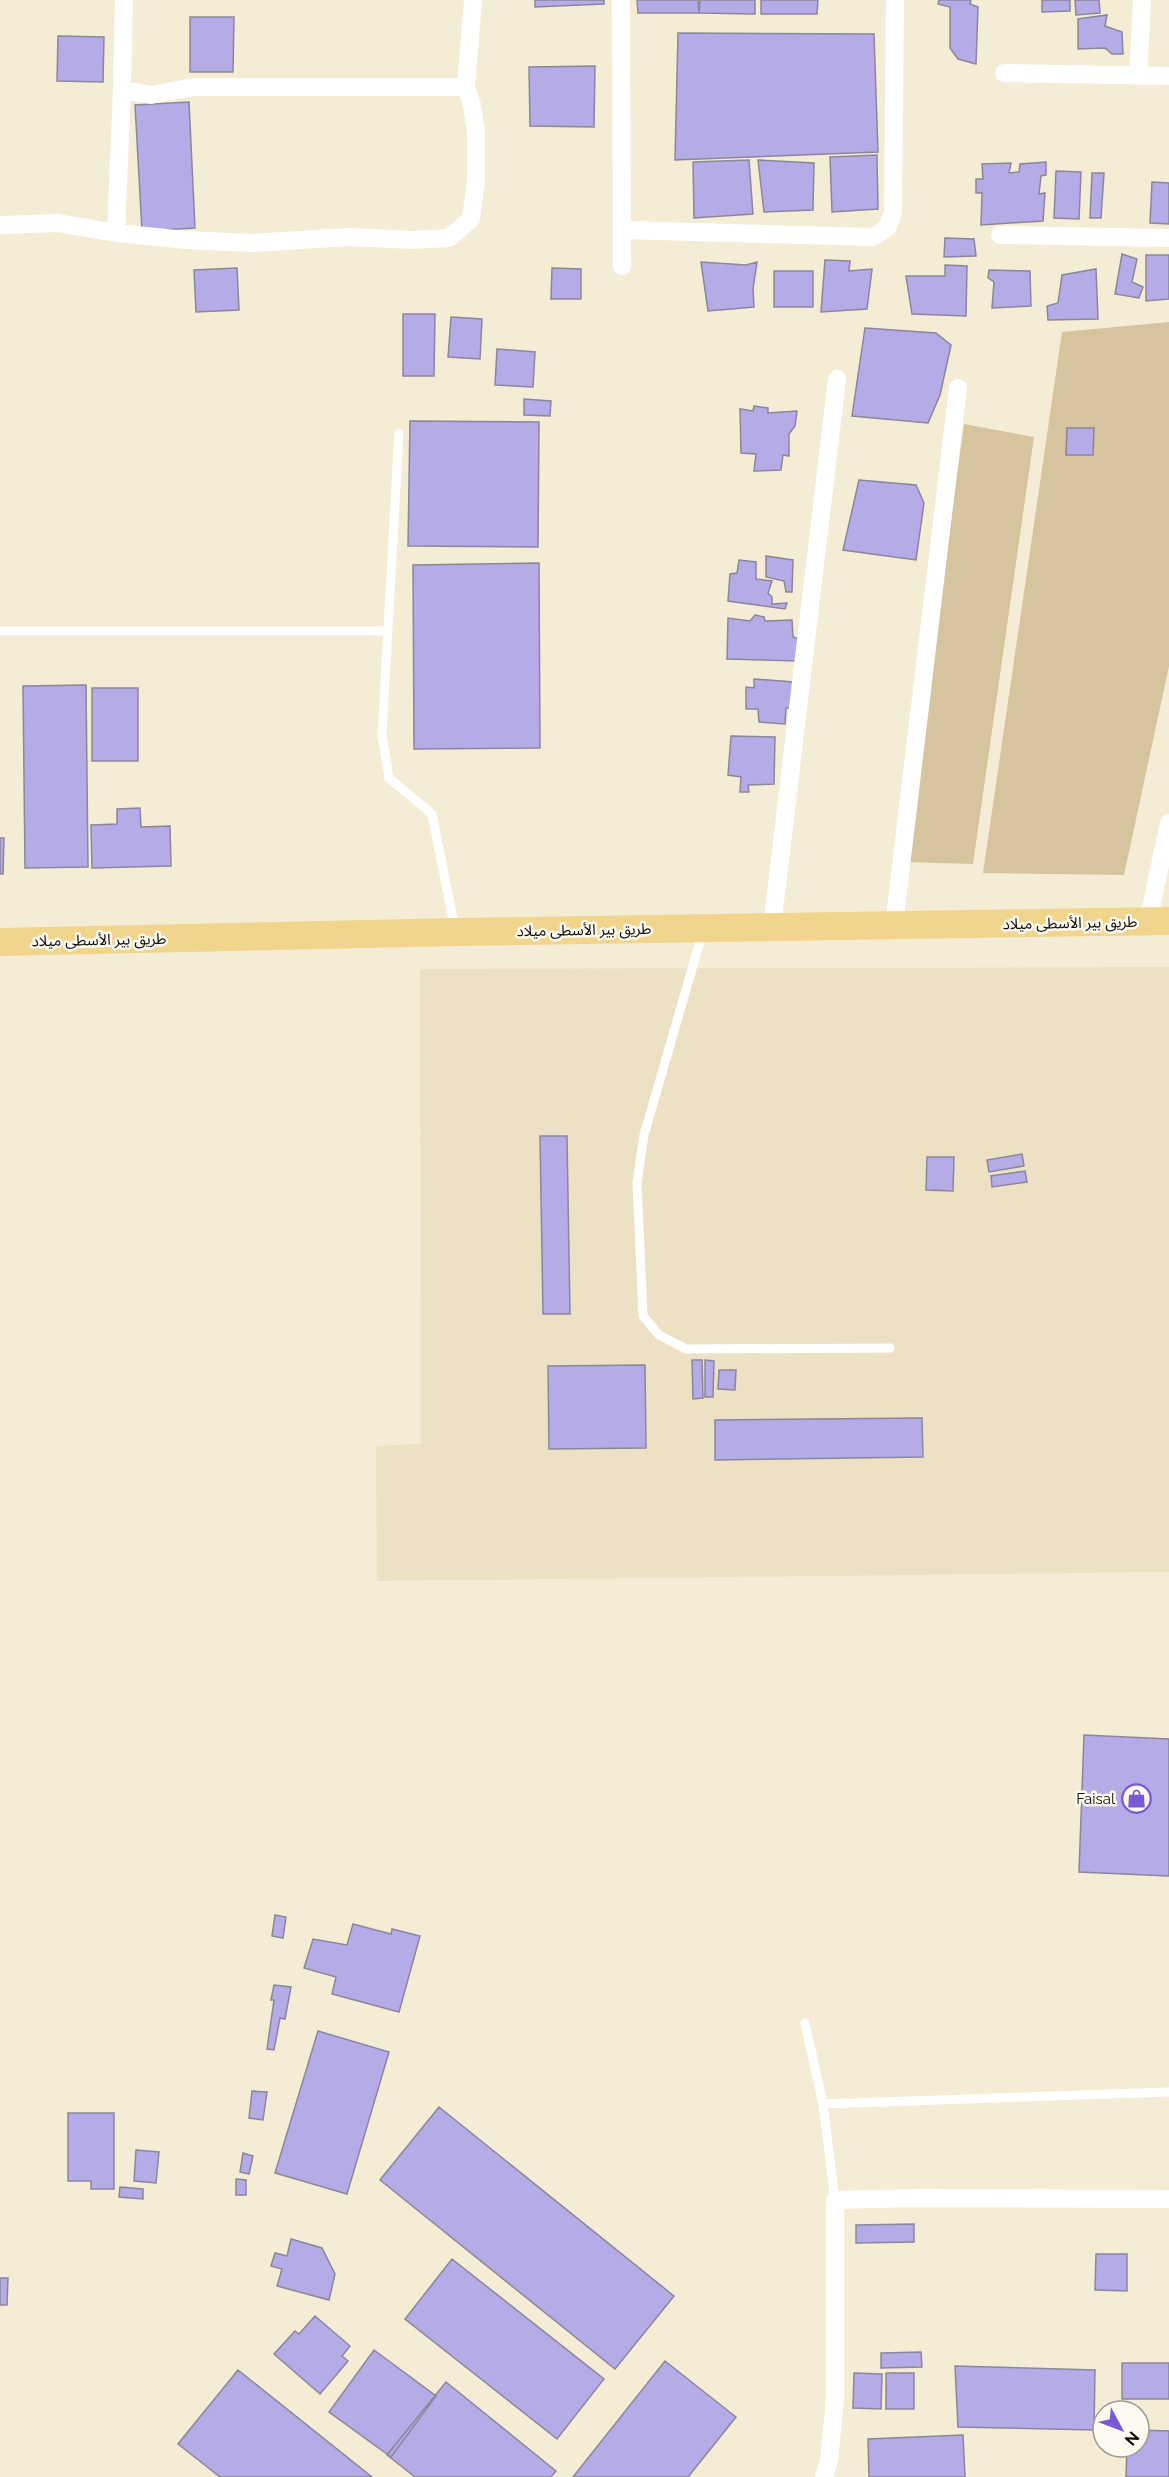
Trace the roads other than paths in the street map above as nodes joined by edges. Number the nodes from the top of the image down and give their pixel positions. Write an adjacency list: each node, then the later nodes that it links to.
1 (124, 0): 10 (street)
2 (473, 0): 9 (street)
3 (621, 0): 12 (street)
4 (895, 0): 12 (street)
5 (1142, 0): 7 (street)
6 (1004, 73): 7 (street)
7 (1138, 76): 8 (street)
8 (1169, 76)
9 (466, 87): 10 (street); 13 (street)
10 (122, 90): 13 (street)
11 (0, 225): 13 (street)
12 (623, 230): 16 (street)
13 (116, 233)
14 (1000, 235): 15 (street)
15 (1169, 238)
16 (622, 266)
17 (837, 379): 25 (street)
18 (958, 388): 24 (street)
19 (399, 433): 21 (lane)
20 (0, 631): 21 (lane)
21 (387, 631): 27 (lane)
22 (1169, 823): 23 (street)
23 (1159, 922): 24 (main road, طريق بير الأسطى ميلاد)
24 (894, 925): 25 (main road, طريق بير الأسطى ميلاد)
25 (772, 927): 26 (main road, طريق بير الأسطى ميلاد)
26 (704, 929): 27 (main road, طريق بير الأسطى ميلاد); 29 (lane)
27 (456, 932): 28 (main road, طريق بير الأسطى ميلاد)
28 (0, 942)
29 (890, 1348)
30 (805, 2023): 32 (lane)
31 (1169, 2092): 32 (lane)
32 (824, 2104): 34 (lane)
33 (1169, 2199): 34 (street)
34 (835, 2200): 35 (street)
35 (824, 2477)

